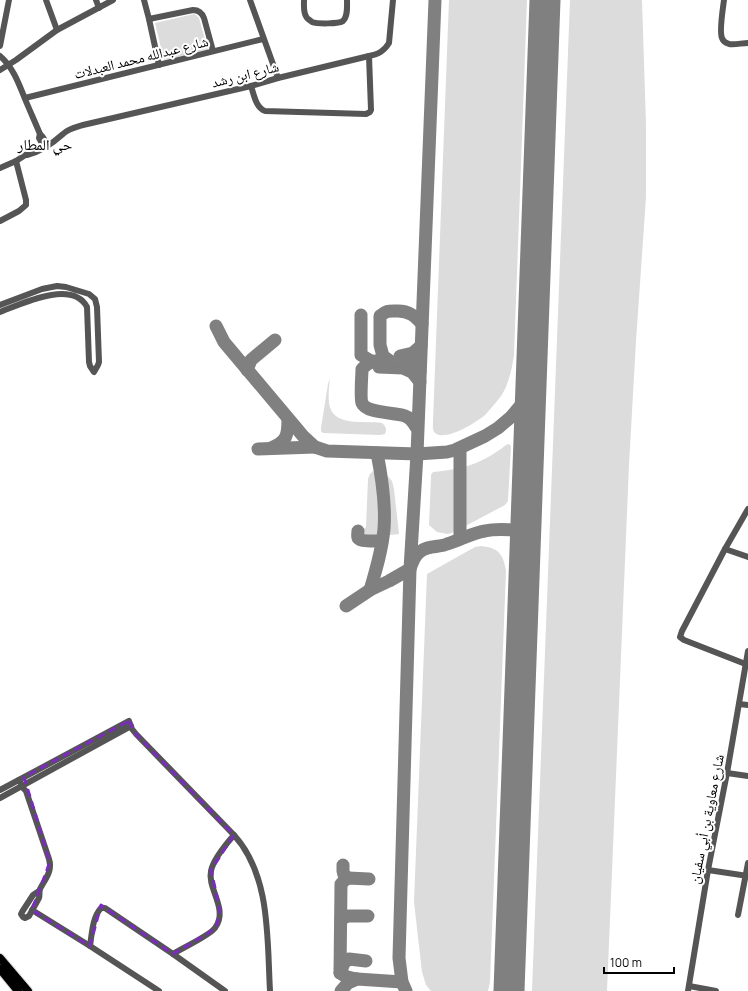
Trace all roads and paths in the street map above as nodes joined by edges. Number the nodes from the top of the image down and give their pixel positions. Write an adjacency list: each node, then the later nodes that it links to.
1 (9, 0): 16 (street)
2 (46, 0): 13 (street)
3 (96, 0): 11 (street)
4 (113, 0): 11 (street)
5 (144, 0): 12 (street)
6 (250, 0): 14 (street)
7 (304, 0): 8 (street)
8 (347, 0)
9 (393, 0): 19 (street, شارع ابن رشد)
10 (724, 0): 15 (street)
11 (99, 8): 13 (street)
12 (149, 19): 17 (street); 21 (street)
13 (57, 30): 20 (street)
14 (264, 39): 17 (street, شارع عبدالله محمد العبدلات); 23 (street)
15 (748, 43)
16 (0, 46)
17 (213, 51): 21 (street, شارع عبدالله محمد العبدلات)
18 (0, 56): 20 (street)
19 (370, 56): 23 (street, شارع ابن رشد); 24 (street)
20 (8, 65): 22 (street); 25 (street)
21 (159, 65): 25 (street, شارع عبدالله محمد العبدلات)
22 (0, 70)
23 (278, 78): 24 (street, شارع ابن رشد)
24 (251, 86): 26 (street, شارع ابن رشد)
25 (25, 98): 26 (street)
26 (45, 144): 27 (street, شارع ابن رشد)
27 (16, 161): 28 (street, شارع ابن رشد); 29 (street)
28 (0, 168)
29 (0, 221)
30 (48, 287): 31 (street); 33 (street); 34 (street)
31 (66, 287): 32 (street); 32 (street)
32 (66, 294): 33 (street)
33 (42, 297): 34 (street)
34 (26, 298): 35 (street); 36 (street)
35 (0, 305)
36 (0, 312)
37 (748, 509): 38 (street)
38 (725, 549): 39 (street); 41 (street)
39 (748, 556)
40 (748, 651): 41 (street, شارع معاوية بن أبي سفيان)
41 (747, 665): 42 (street, شارع معاوية بن أبي سفيان)
42 (739, 704): 43 (street); 44 (street, شارع معاوية بن أبي سفيان)
43 (748, 705)
44 (727, 773): 45 (street); 51 (street, شارع معاوية بن أبي سفيان)
45 (748, 776)
46 (23, 784): 47 (street); 48 (street); 49 (street); 53 (street)
47 (0, 790)
48 (0, 798)
49 (234, 835): 57 (street); 65 (street)
50 (748, 863): 52 (street)
51 (708, 870): 52 (street); 60 (street, شارع معاوية بن أبي سفيان)
52 (747, 875): 55 (street)
53 (39, 891): 54 (street); 54 (street)
54 (32, 910): 56 (street)
55 (738, 915)
56 (90, 946): 57 (street); 63 (street)
57 (173, 954): 64 (street)
58 (0, 958): 62 (main road)
59 (0, 969): 61 (main road)
60 (688, 989): 66 (street)
61 (18, 991)
62 (28, 991)
63 (159, 991)
64 (225, 991)
65 (270, 991)
66 (716, 991)

